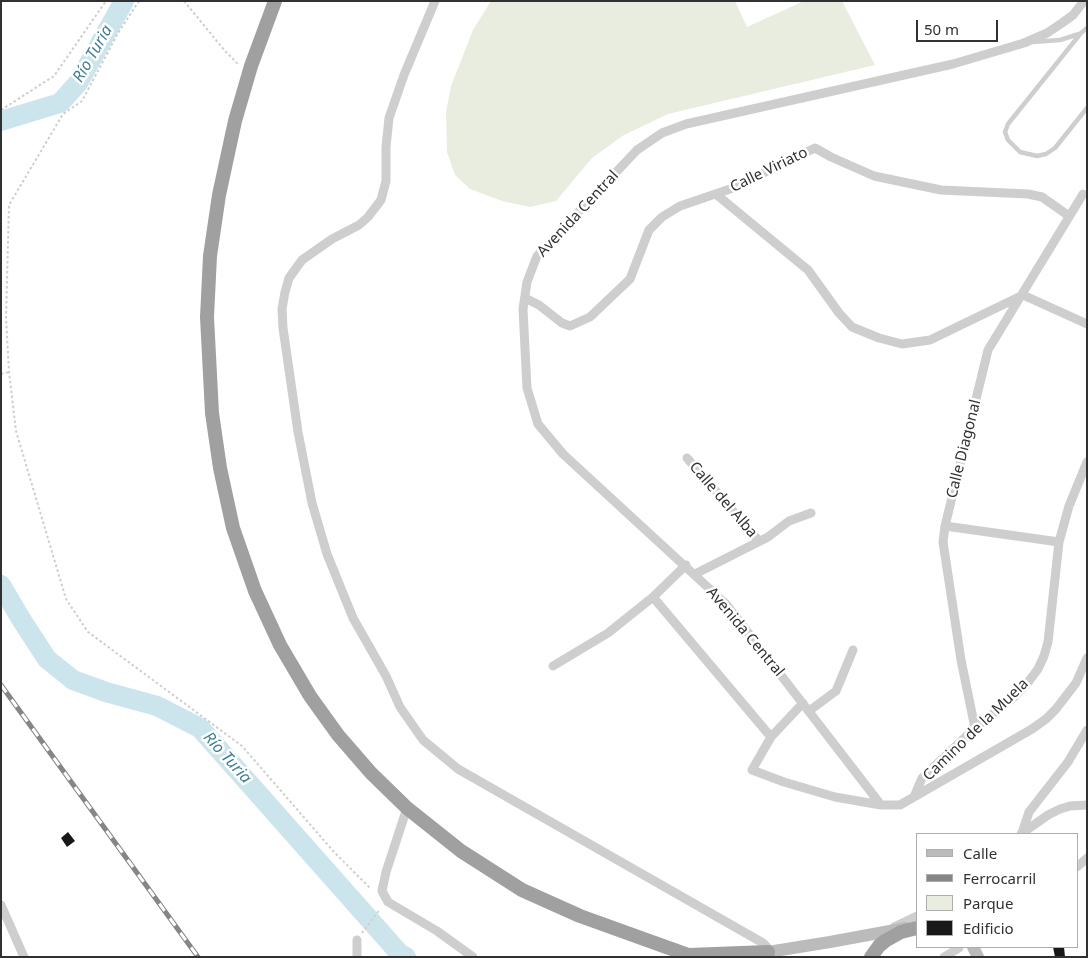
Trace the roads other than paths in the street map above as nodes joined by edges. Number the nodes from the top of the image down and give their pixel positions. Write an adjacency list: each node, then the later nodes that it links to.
1 (275, 1): 34 (highway)
2 (435, 1): 44 (street)
3 (1084, 1): 6 (street, Avenida Central)
4 (1087, 28): 5 (lane)
5 (1081, 33): 6 (lane); 7 (lane)
6 (1024, 42): 12 (street, Avenida Central)
7 (1087, 108)
8 (1082, 194): 10 (street, Calle Diagonal)
9 (717, 195): 10 (street, Calle Viriato); 11 (street); 12 (street, Calle Viriato)
10 (1069, 216): 11 (street, Calle Diagonal)
11 (1023, 295): 13 (street); 17 (street, Calle Diagonal)
12 (525, 298): 20 (street, Avenida Central)
13 (1087, 324)
14 (687, 458): 18 (street, Calle del Alba)
15 (1087, 462): 19 (street, Camino de la Muela)
16 (811, 513): 18 (street)
17 (945, 526): 19 (street); 28 (street, Calle Diagonal)
18 (759, 542): 21 (street)
19 (1059, 542): 28 (street, Camino de la Muela)
20 (686, 566): 21 (street, Avenida Central); 22 (street)
21 (695, 574): 26 (street, Avenida Central)
22 (653, 597): 25 (street); 30 (street)
23 (853, 650): 27 (street)
24 (1087, 658): 31 (street)
25 (553, 666)
26 (803, 703): 27 (street, Avenida Central); 30 (street)
27 (809, 711): 32 (street, Avenida Central)
28 (974, 728): 31 (street, Camino de la Muela)
29 (1087, 730): 35 (street)
30 (770, 737): 32 (street)
31 (914, 797): 32 (street)
32 (882, 805)
33 (1087, 806): 36 (street)
34 (407, 808): 45 (highway); 48 (street)
35 (1021, 833)
36 (1022, 833)
37 (1, 905): 46 (street)
38 (916, 916): 41 (street)
39 (916, 927): 41 (main road)
40 (916, 927): 49 (highway)
41 (881, 932): 44 (main road)
42 (357, 940): 47 (street)
43 (958, 948): 50 (street)
44 (768, 952): 45 (highway)
45 (692, 956)
46 (24, 957)
47 (357, 957)
48 (473, 957)
49 (872, 957)
50 (944, 957)

